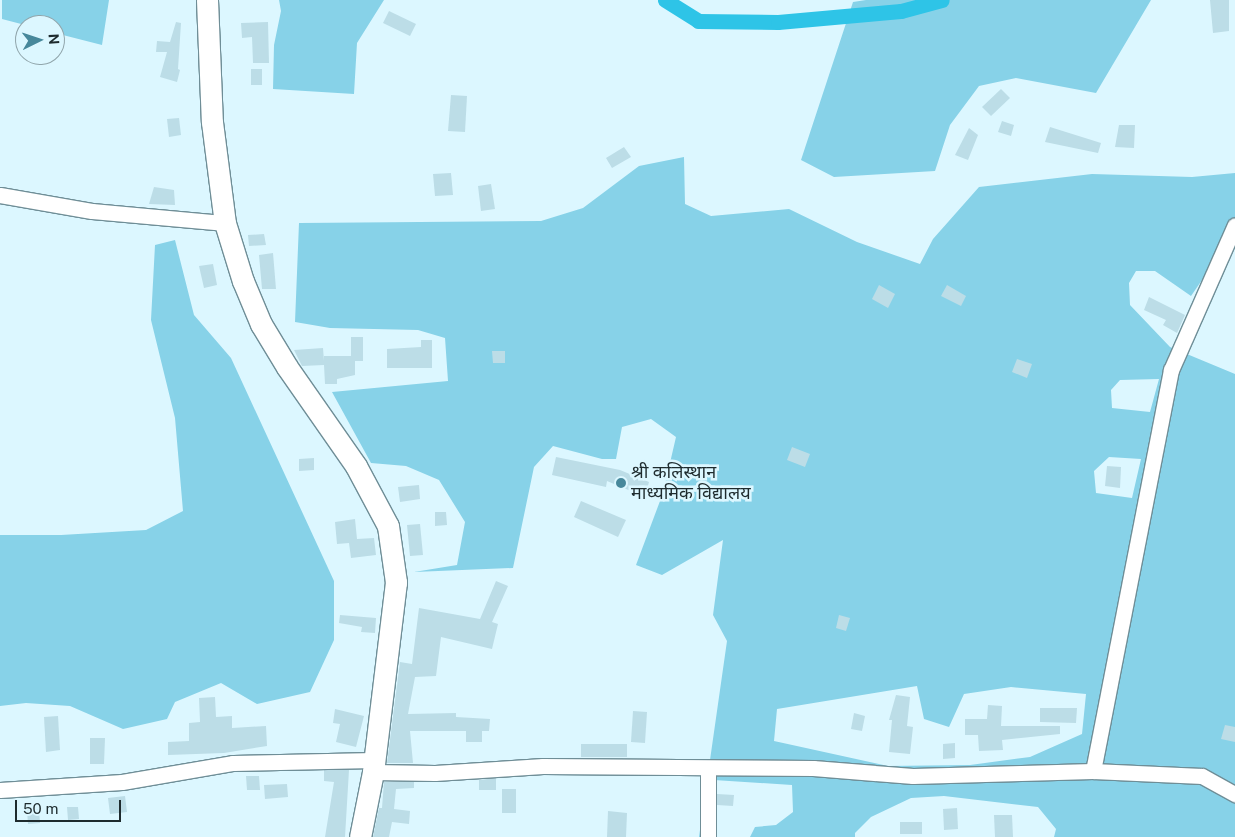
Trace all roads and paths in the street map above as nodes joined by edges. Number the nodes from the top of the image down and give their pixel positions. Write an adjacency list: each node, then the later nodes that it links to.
1 (207, 0): 3 (street)
2 (0, 195): 3 (street)
3 (225, 223): 5 (street)
4 (1235, 225): 7 (street)
5 (373, 766): 6 (street); 8 (street); 10 (street)
6 (708, 768): 7 (street); 11 (street)
7 (1093, 771): 9 (street)
8 (0, 790)
9 (1235, 794)
10 (360, 837)
11 (708, 837)

